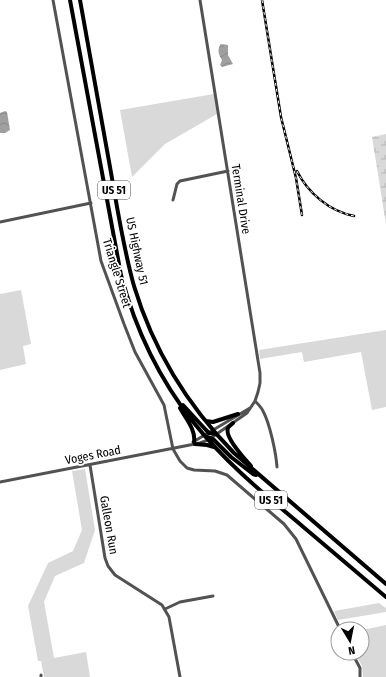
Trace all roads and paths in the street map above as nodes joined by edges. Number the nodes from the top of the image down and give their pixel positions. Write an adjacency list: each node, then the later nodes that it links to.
1 (53, 0): 7 (street, Triangle Street)
2 (70, 0): 9 (main road, US Highway 51 / US 51)
3 (80, 0): 13 (main road, US Highway 51 / US 51)
4 (200, 0): 5 (street, Terminal Drive)
5 (228, 171): 6 (street); 10 (street, Terminal Drive)
6 (173, 200)
7 (91, 203): 8 (street); 18 (street, Triangle Street)
8 (0, 222)
9 (176, 398): 15 (main road); 16 (main road, US Highway 51)
10 (255, 401): 11 (street, Terminal Drive); 20 (street)
11 (250, 408): 12 (street, Terminal Drive); 14 (street, Terminal Drive)
12 (238, 414): 13 (main road); 15 (street, Terminal Drive)
13 (204, 420): 15 (main road, US Highway 51 / US 51)
14 (233, 423): 15 (street, Terminal Drive); 21 (main road)
15 (210, 435): 16 (street, Voges Road); 17 (main road, US 51); 21 (main road, US Highway 51 / US 51); 22 (main road)
16 (194, 443): 17 (main road); 18 (street, Voges Road)
17 (214, 447): 26 (main road, US 51)
18 (173, 448): 19 (street, Voges Road); 28 (street)
19 (90, 465): 23 (street, Voges Road); 27 (street, Galleon Run)
20 (277, 467)
21 (254, 471): 22 (main road, US 51)
22 (258, 475): 24 (main road, US 51)
23 (0, 482)
24 (386, 584)
25 (213, 596): 27 (street)
26 (386, 597)
27 (165, 609): 30 (street)
28 (336, 621)
29 (356, 661): 31 (street)
30 (180, 677)
31 (360, 677)

